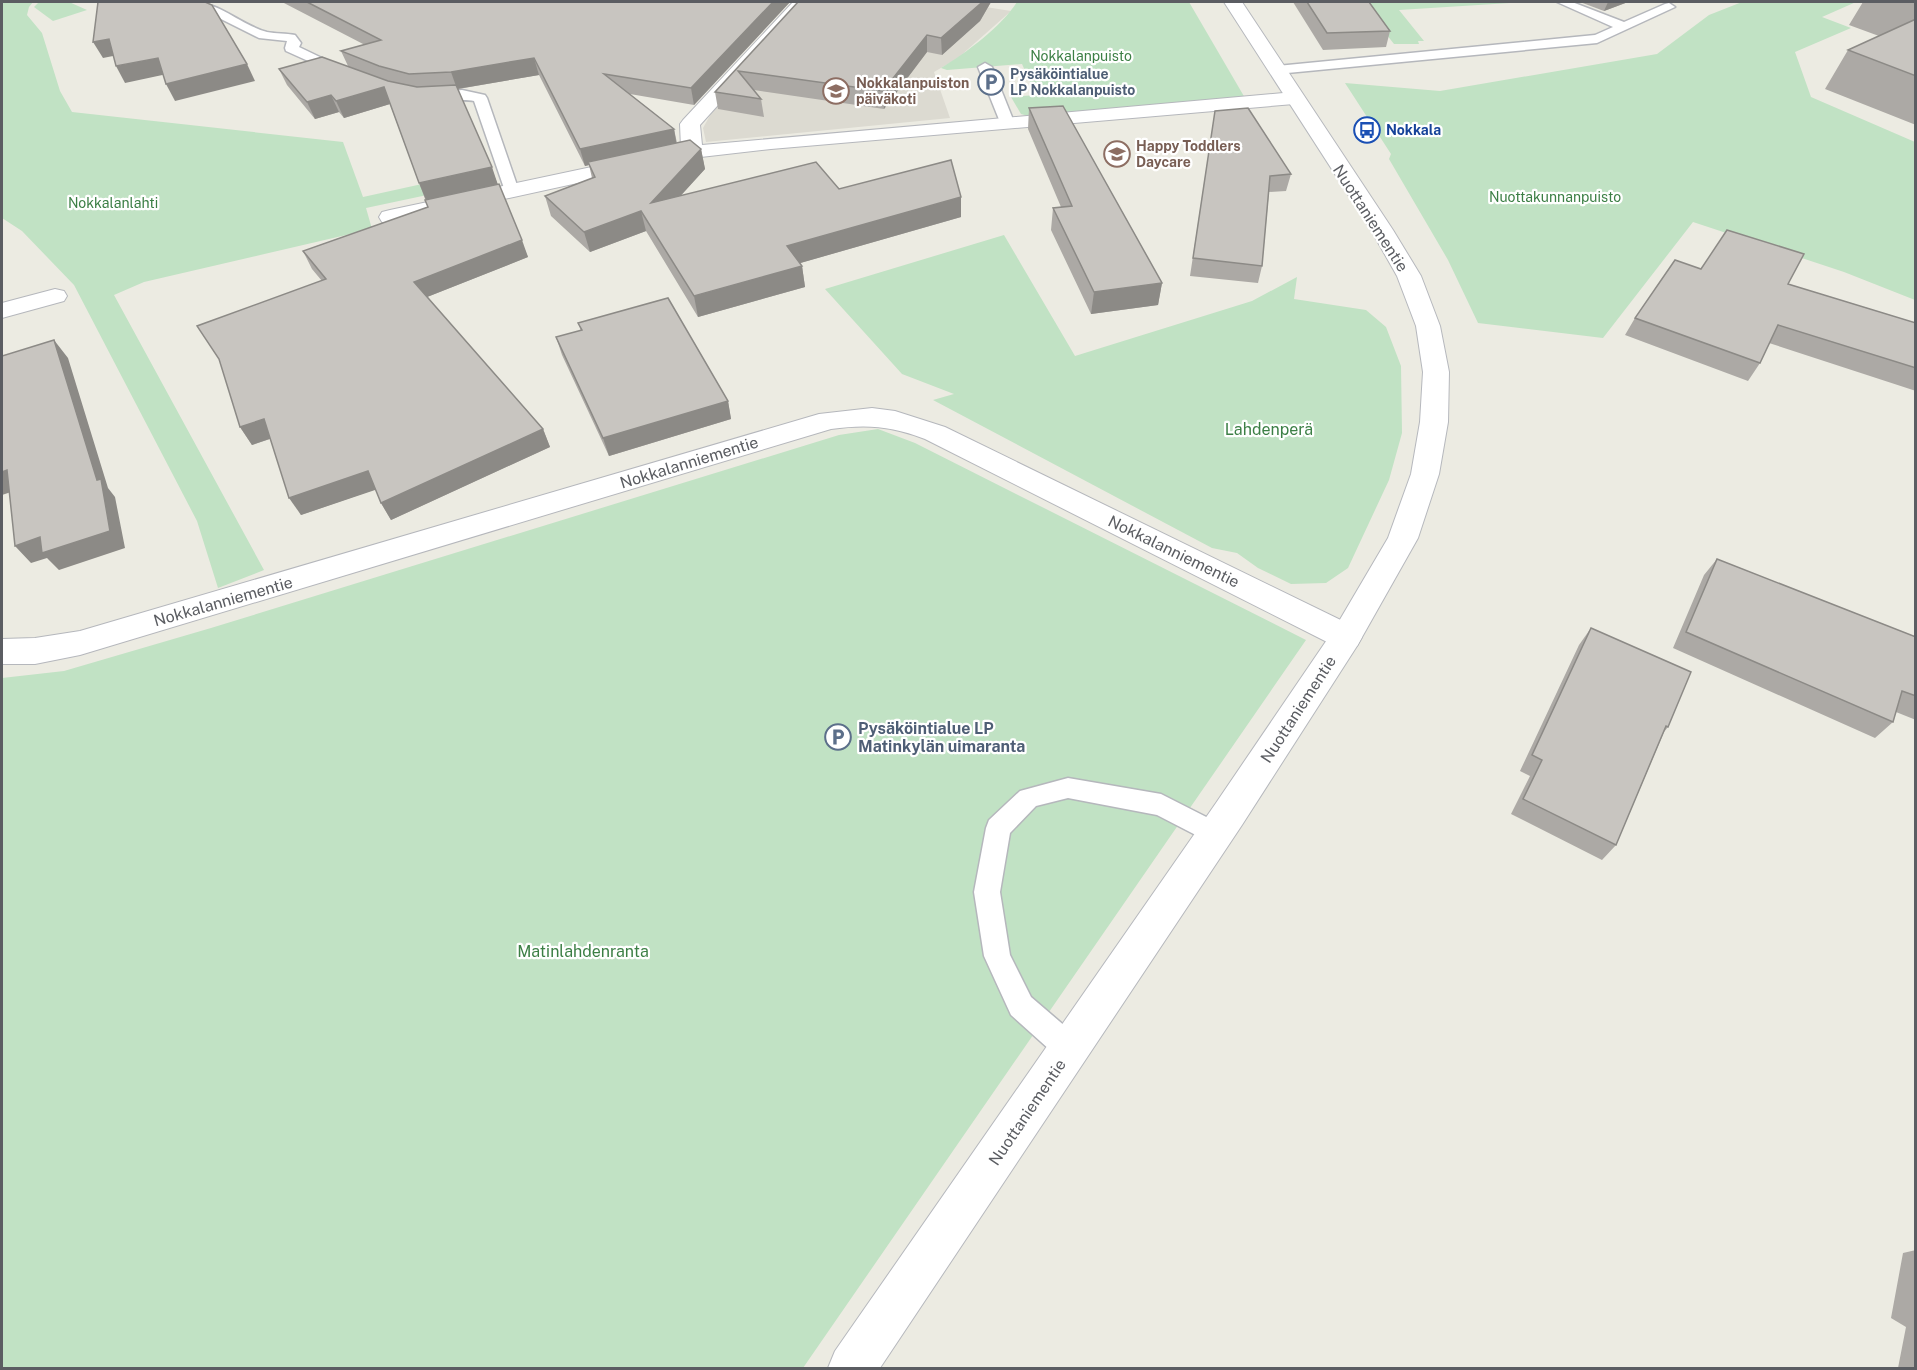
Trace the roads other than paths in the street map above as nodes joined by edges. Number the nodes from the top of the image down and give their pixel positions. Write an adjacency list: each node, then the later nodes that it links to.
1 (193, 2): 9 (lane)
2 (802, 2): 13 (street)
3 (1233, 2): 8 (street, Nuottaniementie)
4 (1563, 2): 6 (lane)
5 (1669, 7): 6 (lane)
6 (1624, 27): 8 (lane)
7 (985, 67): 12 (lane)
8 (1277, 70): 11 (street, Nuottaniementie)
9 (355, 76)
10 (416, 97): 14 (lane)
11 (1294, 98): 12 (street); 18 (street, Nuottaniementie)
12 (1007, 122): 13 (street)
13 (692, 152): 14 (street)
14 (512, 191): 15 (street)
15 (390, 217)
16 (55, 296): 17 (street)
17 (2, 311)
18 (1346, 637): 19 (street, Nokkalanniementie); 20 (street, Nuottaniementie)
19 (2, 652)
20 (1215, 834): 21 (street, Nuottaniementie); 21 (lane)
21 (1070, 1049): 22 (street, Nuottaniementie)
22 (852, 1368)

